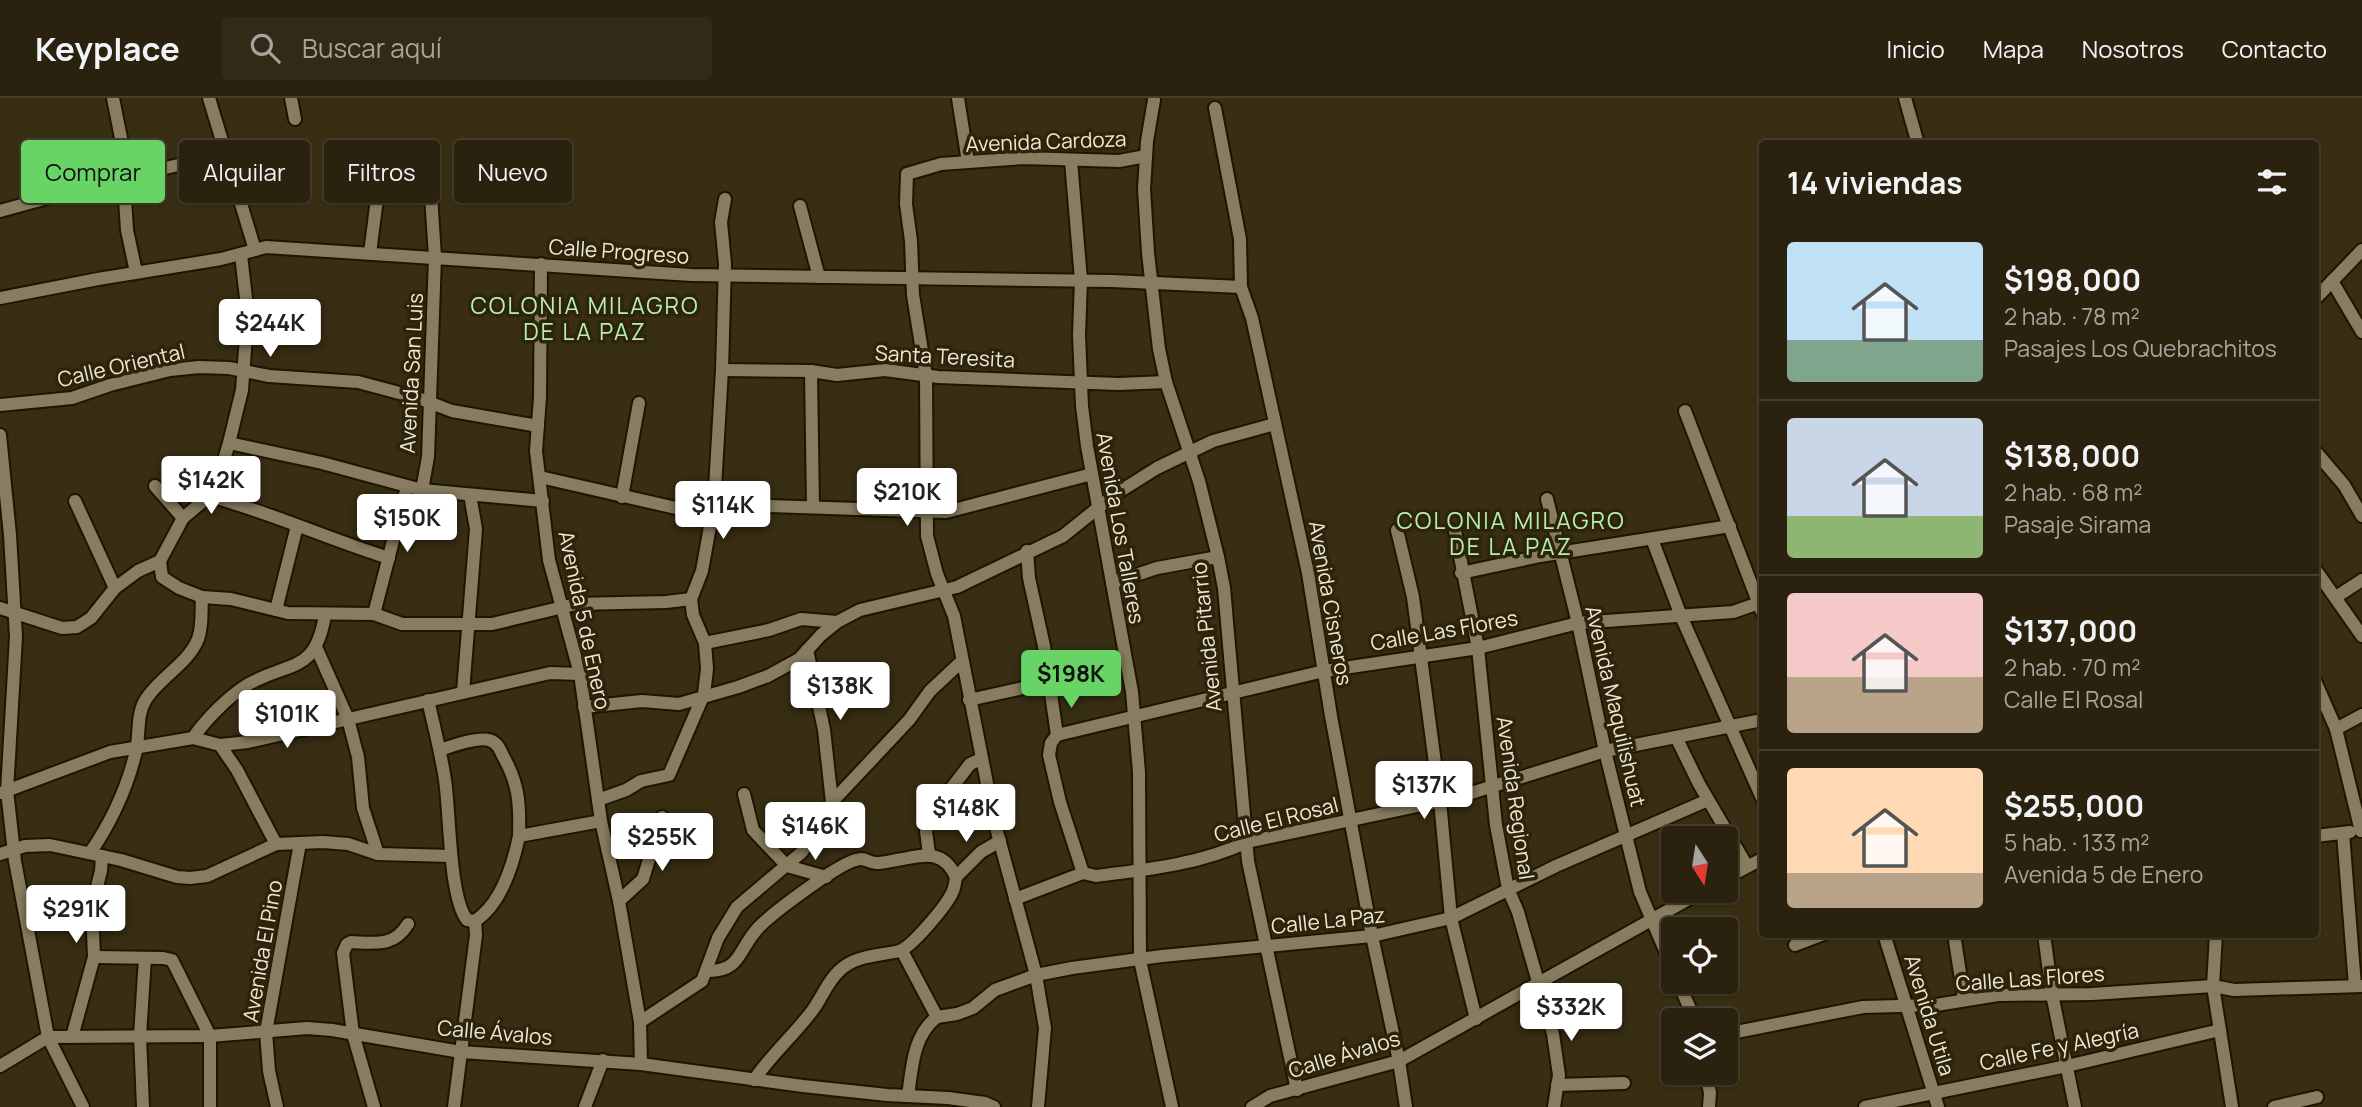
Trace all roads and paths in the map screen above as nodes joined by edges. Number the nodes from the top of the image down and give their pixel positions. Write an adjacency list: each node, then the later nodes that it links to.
1 (113, 98): 9 (street)
2 (209, 98): 10 (street)
3 (291, 98): 8 (street)
4 (958, 98): 14 (street)
5 (1906, 98): 11 (street)
6 (1154, 100): 12 (street, Avenida Pitarrio)
7 (1215, 107): 36 (street, Avenida Cisneros)
8 (295, 119)
9 (121, 140)
10 (222, 140)
11 (1916, 140)
12 (1146, 156): 13 (street, Avenida Cardoza); 35 (street, Avenida Pitarrio)
13 (1071, 161): 14 (street, Avenida Cardoza); 33 (street, Avenida Los Talleres)
14 (968, 162): 32 (street, Avenida Cardoza)
15 (724, 199): 30 (street)
16 (29, 203): 22 (street)
17 (125, 203): 29 (street)
18 (241, 203): 23 (street)
19 (376, 203): 25 (street)
20 (432, 203): 27 (street, Avenida San Luis)
21 (800, 206): 31 (street)
22 (0, 211)
23 (255, 250): 25 (street, Calle Progreso); 26 (street, Calle Progreso)
24 (2362, 250): 34 (street)
25 (370, 253): 27 (street, Calle Progreso)
26 (241, 255): 29 (street, Calle Progreso); 42 (street)
27 (435, 257): 28 (street, Calle Progreso); 46 (street, Avenida San Luis)
28 (541, 264): 30 (street, Calle Progreso); 51 (street, Avenida 5 de Enero)
29 (136, 272): 38 (street, Calle Progreso)
30 (724, 276): 31 (street, Calle Progreso); 40 (street)
31 (819, 278): 32 (street, Calle Progreso)
32 (913, 278): 33 (street, Calle Progreso); 43 (street)
33 (1081, 280): 35 (street, Calle Progreso); 44 (street, Avenida Los Talleres)
34 (2332, 281): 37 (street); 39 (street)
35 (1151, 282): 36 (street, Calle Progreso); 45 (street, Avenida Pitarrio)
36 (1241, 287): 50 (street, Avenida Cisneros)
37 (2319, 295)
38 (0, 298)
39 (2362, 332)
40 (722, 370): 41 (street, Santa Teresita); 69 (street)
41 (811, 370): 43 (street, Santa Teresita); 67 (street)
42 (243, 371): 46 (street, Calle Oriental); 48 (street, Calle Oriental); 53 (street)
43 (926, 376): 44 (street, Santa Teresita); 70 (street)
44 (1082, 382): 45 (street, Santa Teresita); 56 (street, Avenida Los Talleres)
45 (1166, 382): 54 (street, Avenida Pitarrio)
46 (429, 402): 51 (street, Calle Oriental); 60 (street, Avenida San Luis)
47 (639, 402): 63 (street)
48 (0, 405)
49 (1685, 411): 74 (street)
50 (1275, 424): 54 (street); 111 (street, Avenida Cisneros)
51 (538, 426): 57 (street, Avenida 5 de Enero)
52 (1, 443): 97 (street)
53 (229, 443): 59 (street); 62 (street)
54 (1189, 452): 68 (street); 80 (street, Avenida Pitarrio)
55 (2319, 456): 71 (street)
56 (1093, 474): 68 (street, Avenida Los Talleres); 70 (street)
57 (540, 477): 63 (street); 66 (street, Avenida 5 de Enero)
58 (155, 486): 72 (street)
59 (407, 487): 60 (street); 81 (street)
60 (422, 490): 61 (street)
61 (470, 495): 66 (street); 103 (street)
62 (209, 496): 72 (street); 73 (street)
63 (622, 497): 69 (street)
64 (1547, 499): 79 (street, Avenida Maquilishuat)
65 (75, 501): 87 (street)
66 (543, 501): 93 (street, Avenida 5 de Enero)
67 (813, 507): 69 (street); 70 (street)
68 (1099, 507): 78 (street); 86 (street, Avenida Los Talleres)
69 (712, 510): 91 (street)
70 (928, 512): 88 (street)
71 (2362, 516)
72 (183, 518): 82 (street)
73 (297, 526): 81 (street); 96 (street)
74 (1730, 526): 77 (street); 92 (street)
75 (1397, 530): 109 (street)
76 (1455, 531): 83 (street, Avenida Regional)
77 (1653, 539): 79 (street); 100 (street)
78 (1027, 551): 88 (street); 113 (street)
79 (1561, 553): 83 (street); 102 (street, Avenida Maquilishuat)
80 (1218, 557): 86 (street); 116 (street, Avenida Pitarrio)
81 (389, 558): 98 (street)
82 (160, 561): 87 (street); 89 (street)
83 (1461, 573): 107 (street, Avenida Regional)
84 (2319, 574): 90 (street)
85 (2362, 580): 90 (street)
86 (1112, 583): 122 (street, Avenida Los Talleres)
87 (115, 588): 97 (street)
88 (943, 590): 101 (street); 110 (street)
89 (202, 597): 96 (street); 131 (street)
90 (2336, 597): 104 (street)
91 (691, 599): 93 (street); 105 (street)
92 (1759, 602)
93 (562, 607): 103 (street); 112 (street, Avenida 5 de Enero)
94 (1759, 607): 100 (street, Calle Las Flores)
95 (0, 608): 97 (street)
96 (276, 610): 99 (street)
97 (14, 611): 137 (street)
98 (374, 614): 99 (street); 103 (street)
99 (325, 615): 106 (street)
100 (1681, 616): 102 (street, Calle Las Flores); 125 (street)
101 (837, 622): 105 (street); 108 (street)
102 (1578, 623): 107 (street, Calle Las Flores); 133 (street, Avenida Maquilishuat)
103 (469, 624): 115 (street)
104 (2362, 636)
105 (705, 643): 117 (street)
106 (316, 647): 123 (street); 129 (street)
107 (1478, 648): 109 (street, Calle Las Flores); 135 (street, Avenida Regional)
108 (807, 650): 117 (street); 142 (street)
109 (1420, 656): 111 (street, Calle Las Flores); 141 (street)
110 (962, 661): 119 (street); 142 (street)
111 (1324, 671): 116 (street, Calle Las Flores); 144 (street, Avenida Cisneros)
112 (580, 674): 115 (street); 120 (street, Avenida 5 de Enero)
113 (1050, 682): 119 (street); 127 (street)
114 (2319, 690): 126 (street)
115 (463, 692): 118 (street)
116 (1232, 693): 122 (street, Calle Las Flores); 152 (street, Avenida Pitarrio)
117 (703, 697): 120 (street); 139 (street)
118 (428, 700): 123 (street); 132 (street)
119 (969, 700): 134 (street)
120 (584, 707): 139 (street, Avenida 5 de Enero)
121 (2362, 715): 126 (street)
122 (1134, 716): 127 (street, Calle Las Flores); 164 (street, Avenida Los Talleres)
123 (348, 719): 130 (street); 157 (street)
124 (1759, 721): 125 (street, Calle El Rosal)
125 (1730, 726): 128 (street, Calle El Rosal); 136 (street)
126 (2336, 729): 146 (street)
127 (1057, 736): 166 (street)
128 (1676, 737): 133 (street, Calle El Rosal); 140 (street)
129 (193, 738): 130 (street); 131 (street)
130 (220, 745): 154 (street)
131 (138, 746): 137 (street); 156 (street)
132 (440, 750): 149 (street); 160 (street)
133 (1605, 751): 135 (street, Calle El Rosal); 148 (street, Avenida Maquilishuat)
134 (981, 759): 151 (street); 158 (street)
135 (1494, 786): 141 (street, Calle El Rosal); 169 (street, Avenida Regional)
136 (1759, 791)
137 (3, 792): 155 (street)
138 (744, 794): 162 (street)
139 (598, 800): 145 (street, Avenida 5 de Enero)
140 (1708, 800): 148 (street, Calle La Paz); 163 (street)
141 (1440, 801): 144 (street, Calle El Rosal); 173 (street)
142 (832, 802): 162 (street)
143 (662, 817): 171 (street)
144 (1351, 820): 152 (street, Calle El Rosal); 177 (street, Avenida Cisneros)
145 (601, 821): 149 (street); 171 (street, Avenida 5 de Enero)
146 (2362, 831): 147 (street)
147 (2343, 833): 150 (street); 194 (street)
148 (1626, 835): 169 (street, Calle La Paz); 174 (street, Avenida Maquilishuat)
149 (519, 836): 175 (street)
150 (2319, 836)
151 (1000, 841): 168 (street); 170 (street)
152 (1247, 842): 164 (street, Calle El Rosal); 185 (street, Avenida Pitarrio)
153 (300, 843): 154 (street); 157 (street); 202 (street, Avenida El Pino)
154 (276, 844): 156 (street)
155 (13, 849): 156 (street); 159 (street); 207 (street)
156 (96, 854): 187 (street)
157 (378, 854): 160 (street)
158 (929, 854): 167 (street); 168 (street)
159 (0, 855)
160 (451, 856): 175 (street)
161 (1759, 860): 163 (street)
162 (787, 866): 167 (street); 190 (street)
163 (1747, 866): 165 (street)
164 (1138, 871): 166 (street, Calle El Rosal); 189 (street, Avenida Los Talleres)
165 (1738, 871)
166 (1083, 873): 170 (street)
167 (826, 877): 190 (street)
168 (956, 877): 186 (street)
169 (1507, 889): 173 (street, Calle La Paz); 192 (street, Avenida Regional)
170 (1015, 899): 191 (street)
171 (619, 901): 200 (street, Avenida 5 de Enero)
172 (1681, 903): 174 (street, Calle Ávalos)
173 (1451, 918): 177 (street, Calle La Paz); 199 (street)
174 (1651, 919): 183 (street, Avenida Maquilishuat); 192 (street, Calle Ávalos)
175 (475, 921): 209 (street)
176 (408, 923): 204 (street)
177 (1372, 936): 185 (street, Calle La Paz); 211 (street, Avenida Cisneros)
178 (1813, 938): 184 (street)
179 (1885, 938): 197 (street, Avenida Utila)
180 (1955, 938): 196 (street)
181 (2044, 938): 195 (street)
182 (2216, 938): 193 (street)
183 (1661, 942)
184 (1795, 945)
185 (1266, 946): 189 (street, Calle La Paz); 219 (street, Avenida Pitarrio)
186 (902, 951): 198 (street); 215 (street)
187 (94, 957): 188 (street); 208 (street)
188 (145, 958): 205 (street); 206 (street)
189 (1140, 960): 191 (street, Calle La Paz); 233 (street, Avenida Los Talleres)
190 (706, 971): 200 (street)
191 (1035, 975): 198 (street, Calle La Paz); 232 (street)
192 (1538, 982): 199 (street, Calle Ávalos); 217 (street, Avenida Regional)
193 (2213, 986): 194 (street, Calle Las Flores); 195 (street, Calle Las Flores); 201 (street)
194 (2358, 986)
195 (2052, 994): 196 (street, Calle Las Flores); 214 (street)
196 (1964, 999): 197 (street, Calle Las Flores)
197 (1908, 1005): 203 (street, Calle Las Flores); 220 (street, Avenida Utila)
198 (935, 1014): 221 (street)
199 (1476, 1019): 211 (street, Calle Ávalos)
200 (640, 1022): 212 (street, Avenida 5 de Enero)
201 (2220, 1030): 214 (street, Calle Fe y Alegría); 241 (street)
202 (266, 1032): 204 (street, Calle Ávalos); 206 (street, Calle Ávalos); 227 (street, Avenida El Pino)
203 (1738, 1032)
204 (353, 1034): 209 (street, Calle Ávalos); 228 (street)
205 (140, 1036): 206 (street, Calle Ávalos); 208 (street, Calle Ávalos); 225 (street)
206 (210, 1036): 226 (street)
207 (48, 1037): 208 (street, Calle Ávalos); 213 (street); 224 (street)
208 (72, 1037)
209 (461, 1052): 210 (street, Calle Ávalos); 229 (street)
210 (603, 1060): 212 (street, Calle Ávalos); 230 (street)
211 (1399, 1061): 219 (street, Calle Ávalos); 235 (street, Avenida Cisneros)
212 (641, 1064): 215 (street, Calle Ávalos)
213 (0, 1066)
214 (2067, 1066): 220 (street, Calle Fe y Alegría); 240 (street)
215 (754, 1080): 223 (street, Calle Ávalos)
216 (1625, 1083): 217 (street)
217 (1557, 1085): 236 (street, Avenida Regional)
218 (1708, 1085): 237 (street)
219 (1297, 1090): 234 (street, Calle Ávalos)
220 (1933, 1092): 238 (street, Calle Fe y Alegría); 239 (street, Avenida Utila)
221 (908, 1096): 223 (street, Calle Ávalos); 231 (street, Calle Ávalos)
222 (2317, 1097): 242 (street)
223 (888, 1101)
224 (83, 1107)
225 (143, 1107)
226 (210, 1107)
227 (277, 1107)
228 (374, 1107)
229 (454, 1107)
230 (584, 1107)
231 (994, 1107)
232 (1038, 1107)
233 (1172, 1107)
234 (1252, 1107)
235 (1406, 1107)
236 (1554, 1107)
237 (1709, 1107)
238 (1865, 1107)
239 (1938, 1107)
240 (2075, 1107)
241 (2232, 1107)
242 (2274, 1107)

